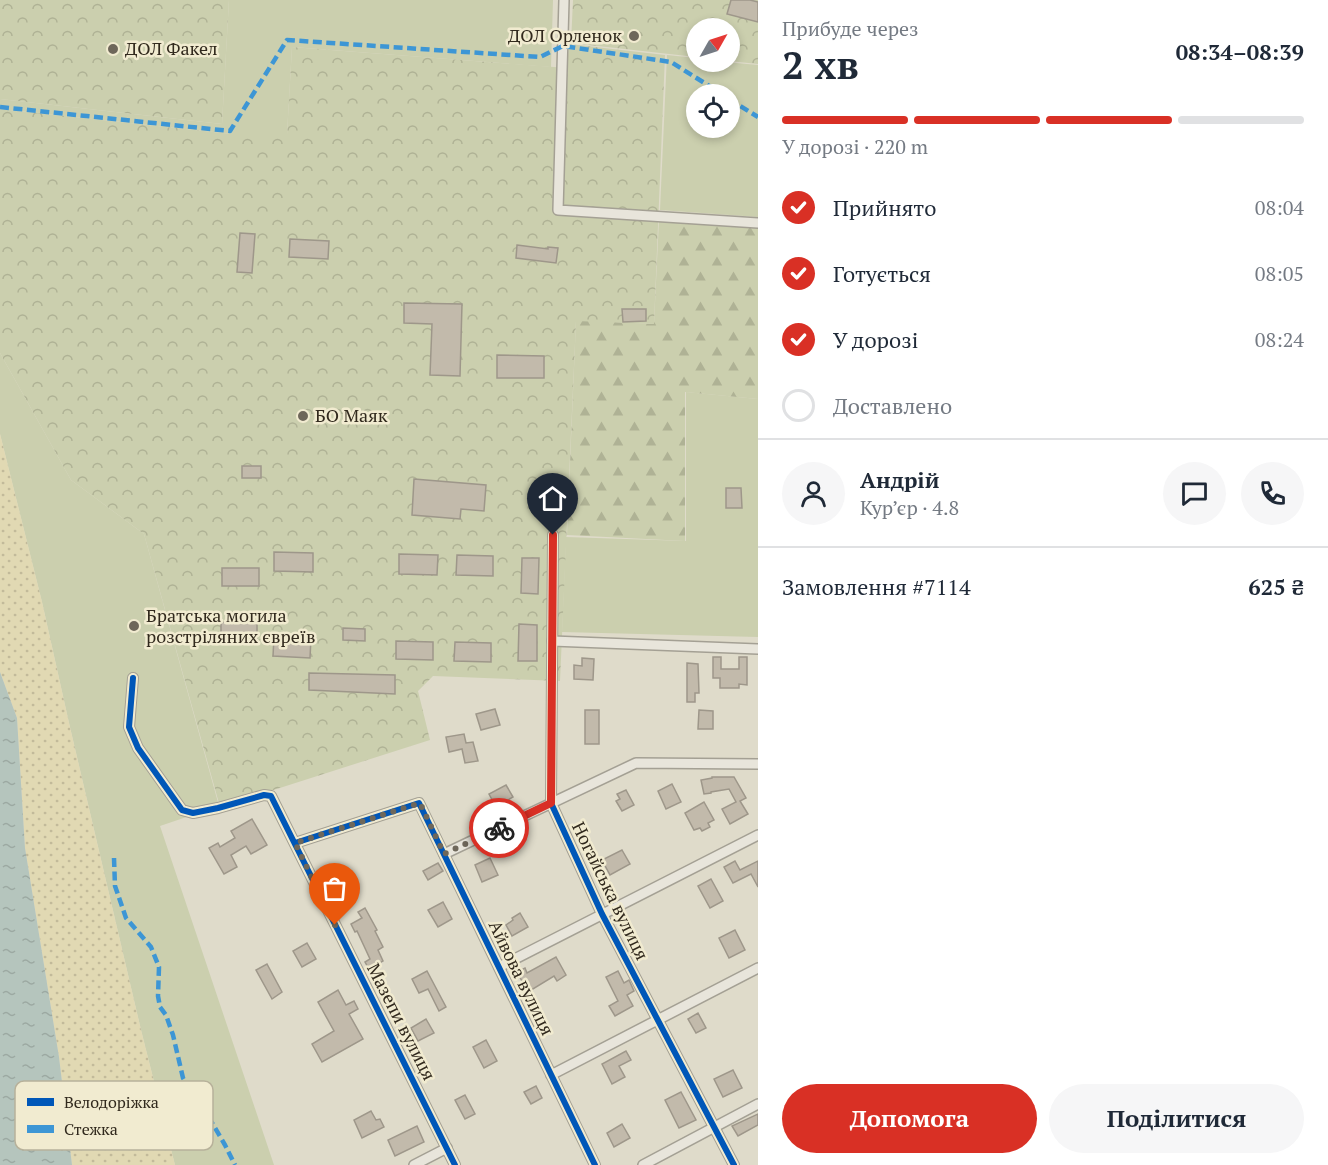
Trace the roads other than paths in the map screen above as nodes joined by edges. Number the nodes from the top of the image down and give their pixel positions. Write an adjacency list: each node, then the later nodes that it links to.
1 (564, 0): 2 (street)
2 (758, 223)
3 (553, 535): 4 (street, Ногайська вулиця)
4 (552, 641): 5 (street); 8 (street, Ногайська вулиця)
5 (758, 649)
6 (133, 678): 10 (street, Мазепи вулиця)
7 (758, 764): 8 (street)
8 (551, 803): 11 (street); 12 (street, Ногайська вулиця)
9 (758, 835): 12 (street)
10 (295, 843): 11 (street, Айвова вулиця); 19 (street, Мазепи вулиця)
11 (444, 854): 13 (street, Айвова вулиця)
12 (602, 914): 13 (street); 15 (street, Ногайська вулиця)
13 (499, 967): 16 (street, Айвова вулиця)
14 (758, 968): 15 (street)
15 (658, 1019): 16 (street); 18 (street, Ногайська вулиця)
16 (551, 1075): 22 (street, Айвова вулиця)
17 (758, 1104): 18 (street)
18 (714, 1126): 23 (street); 24 (street, Ногайська вулиця)
19 (447, 1148): 20 (street); 21 (street, Мазепи вулиця)
20 (414, 1165)
21 (455, 1165)
22 (595, 1165)
23 (643, 1165)
24 (734, 1165)

